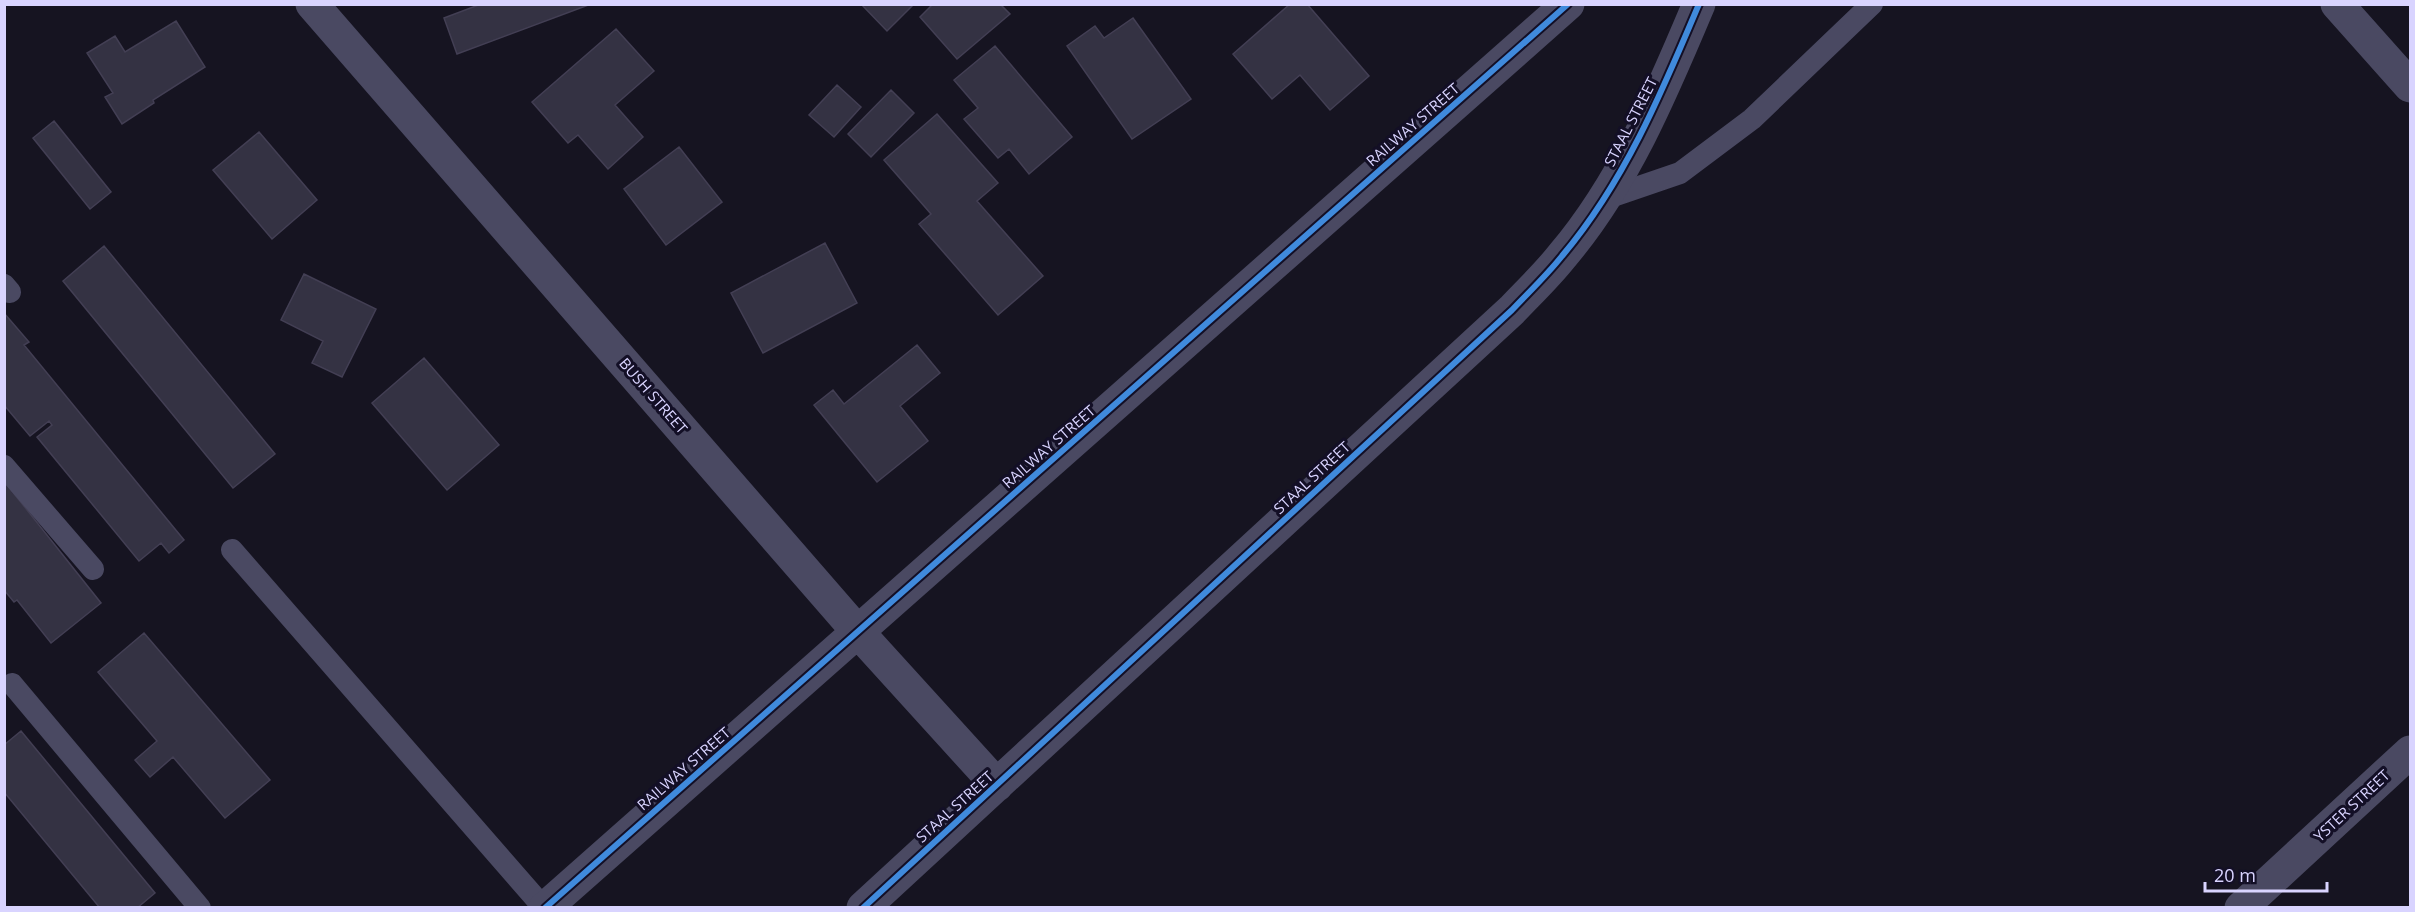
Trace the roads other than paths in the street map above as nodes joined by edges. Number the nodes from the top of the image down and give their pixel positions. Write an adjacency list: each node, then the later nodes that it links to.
1 (312, 4): 11 (street, BUSH STREET)
2 (1568, 4): 11 (street, RAILWAY STREET)
3 (1699, 4): 7 (street, STAAL STREET)
4 (1872, 4): 7 (lane)
5 (2337, 4): 6 (street)
6 (2410, 86)
7 (1604, 199): 14 (street, STAAL STREET)
8 (4, 466): 10 (lane)
9 (232, 550): 16 (lane)
10 (93, 569)
11 (858, 632): 14 (street, BUSH STREET); 16 (street, RAILWAY STREET)
12 (12, 684): 15 (lane)
13 (2410, 752): 18 (street, YSTER STREET)
14 (997, 785): 17 (street, STAAL STREET)
15 (200, 908)
16 (544, 908)
17 (863, 908)
18 (2241, 908)

